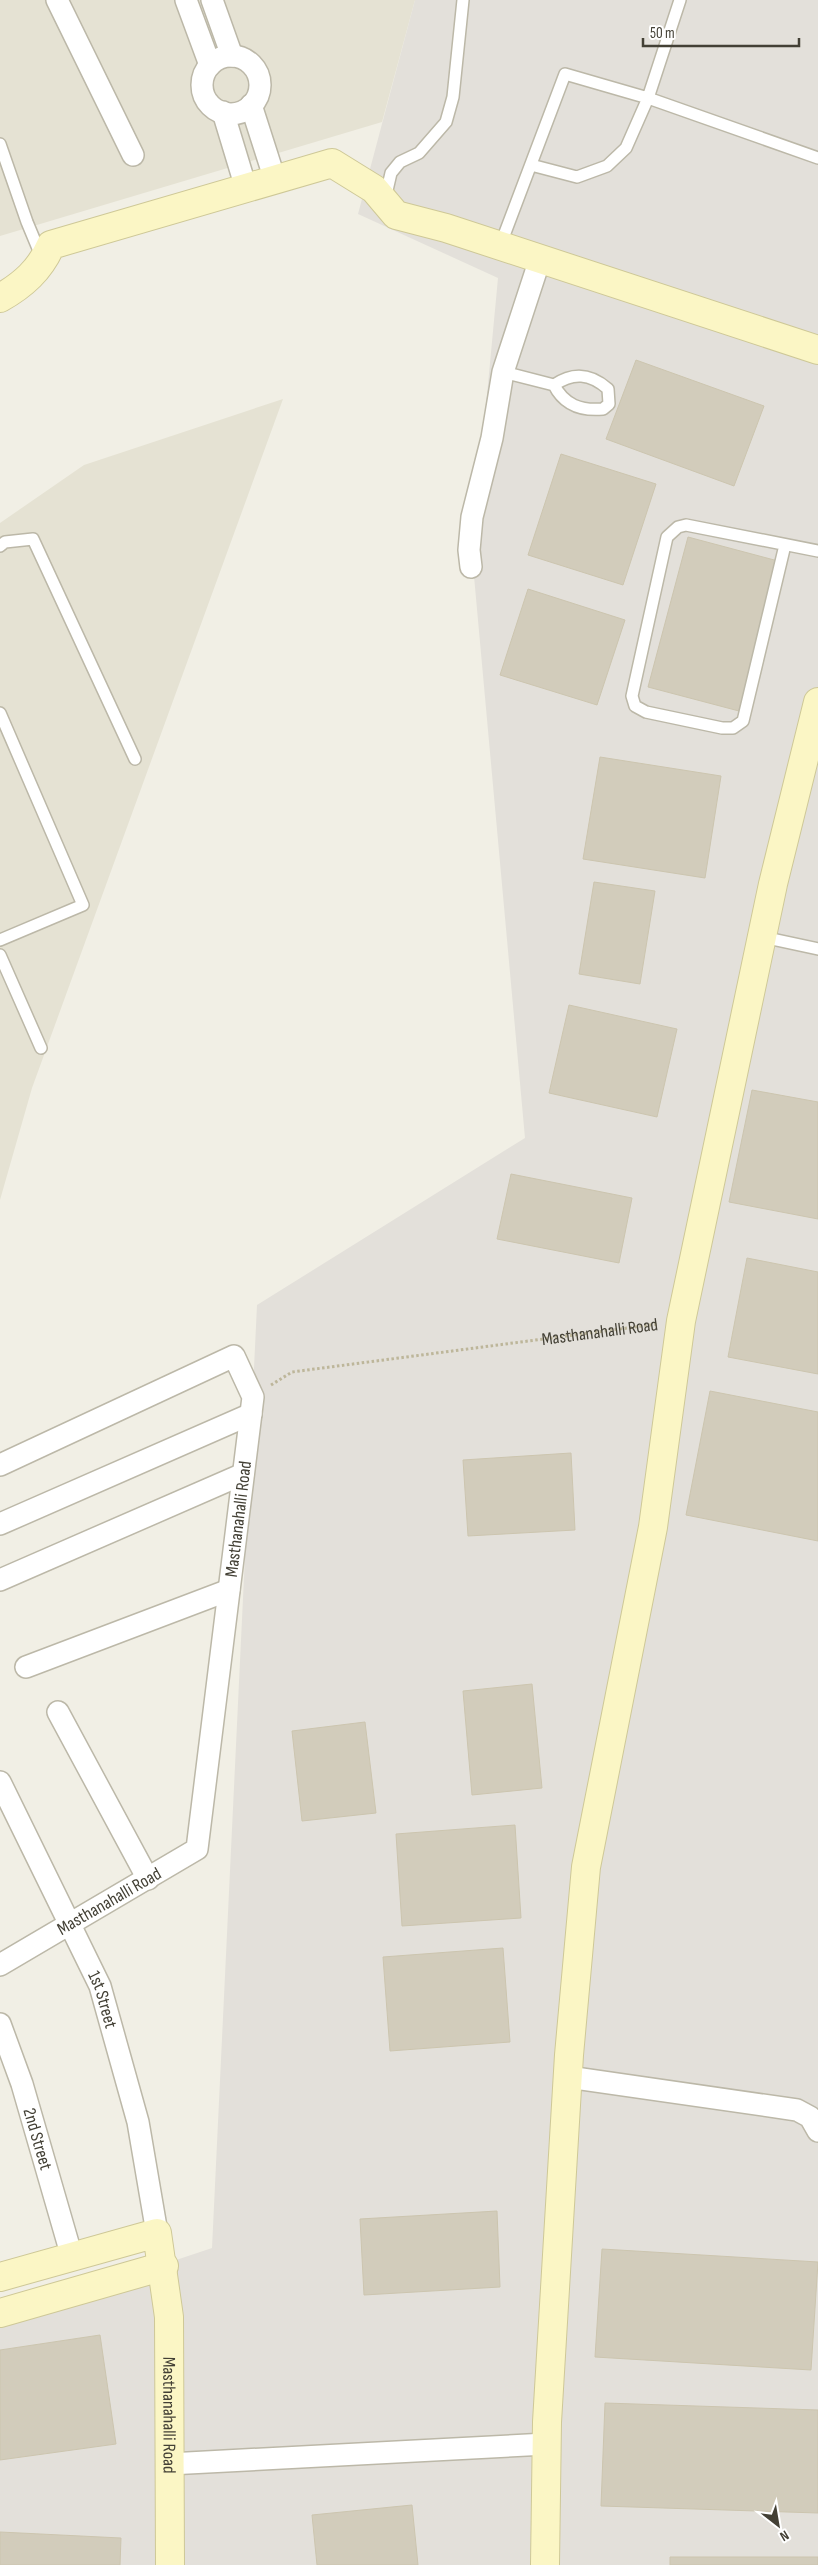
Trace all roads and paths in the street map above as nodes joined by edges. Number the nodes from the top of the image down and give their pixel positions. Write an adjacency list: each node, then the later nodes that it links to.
1 (57, 0): 12 (street)
2 (186, 0): 7 (street)
3 (212, 0): 6 (street)
4 (463, 0): 17 (lane)
5 (680, 0): 8 (lane)
6 (232, 56): 7 (street); 9 (street)
7 (210, 65): 10 (street)
8 (648, 98): 13 (lane); 14 (lane); 14 (lane)
9 (251, 105): 10 (street); 15 (street)
10 (223, 112): 16 (street)
11 (0, 144): 20 (lane)
12 (133, 155)
13 (818, 158)
14 (531, 165): 18 (lane)
15 (274, 180): 16 (street); 17 (street)
16 (246, 188): 20 (street)
17 (384, 201): 18 (street)
18 (500, 246): 19 (street)
19 (540, 259): 22 (street); 23 (street)
20 (44, 261): 21 (street)
21 (0, 298)
22 (818, 350)
23 (503, 372): 24 (lane); 28 (street)
24 (554, 385): 24 (lane)
25 (785, 545): 25 (lane); 27 (lane)
26 (0, 546): 31 (lane)
27 (818, 551)
28 (470, 567)
29 (818, 702): 32 (street)
30 (0, 713): 33 (lane)
31 (135, 759)
32 (763, 937): 34 (lane); 37 (street)
33 (0, 940)
34 (818, 949)
35 (0, 955): 36 (lane)
36 (41, 1048)
37 (681, 1321): 38 (path, Masthanahalli Road); 51 (street)
38 (252, 1405): 39 (street); 40 (street, Masthanahalli Road); 41 (street)
39 (0, 1465)
40 (243, 1474): 42 (street); 43 (street, Masthanahalli Road)
41 (0, 1524)
42 (0, 1580)
43 (229, 1590): 44 (street); 47 (street, Masthanahalli Road)
44 (26, 1667)
45 (58, 1712): 47 (street)
46 (0, 1782): 48 (street, 1st Street)
47 (148, 1878): 48 (street, Masthanahalli Road)
48 (70, 1924): 49 (street, Masthanahalli Road); 53 (street, 1st Street)
49 (0, 1965)
50 (0, 2024): 54 (street, 2nd Street)
51 (568, 2077): 52 (street); 58 (street)
52 (818, 2131)
53 (157, 2233): 54 (street); 55 (street, Masthanahalli Road)
54 (72, 2257): 56 (street)
55 (164, 2266): 57 (street); 59 (street, Masthanahalli Road)
56 (0, 2277)
57 (0, 2313)
58 (546, 2444): 59 (street); 61 (street)
59 (169, 2464): 60 (street, Masthanahalli Road)
60 (170, 2565)
61 (545, 2565)

